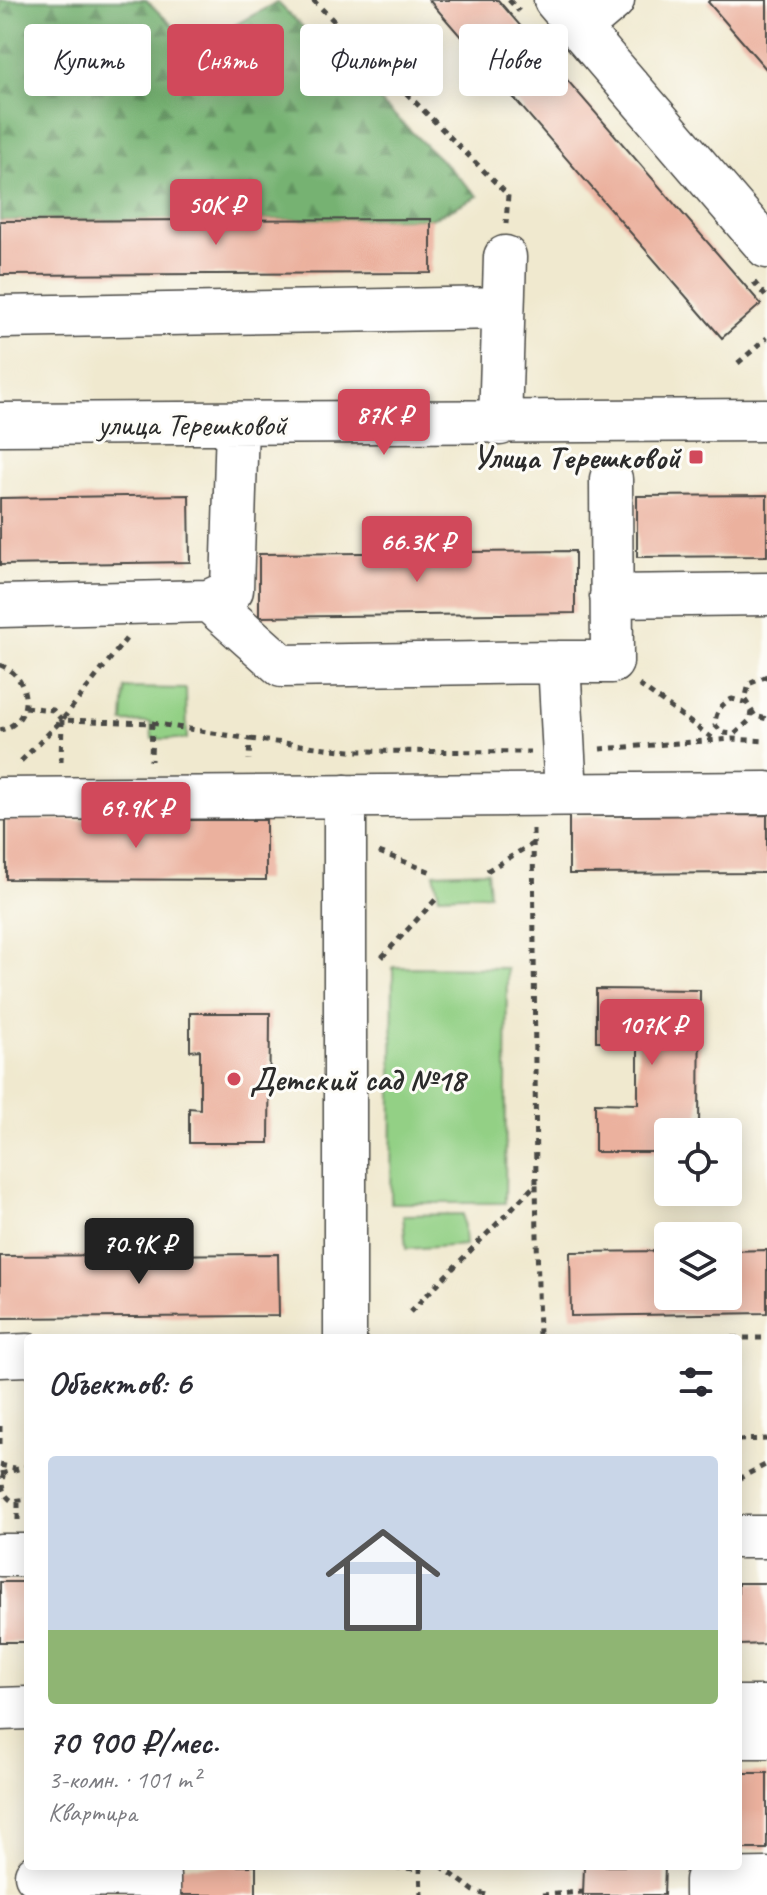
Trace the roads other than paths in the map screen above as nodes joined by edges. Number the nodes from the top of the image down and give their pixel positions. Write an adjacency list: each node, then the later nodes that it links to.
1 (613, 0): 2 (street)
2 (567, 14): 3 (street)
3 (767, 247)
4 (505, 257): 5 (street)
5 (503, 308): 6 (street); 10 (street)
6 (0, 317)
7 (767, 420): 10 (street, улица Терешковой)
8 (0, 424): 9 (street, улица Терешковой)
9 (237, 424): 10 (street, улица Терешковой); 14 (street)
10 (500, 424)
11 (611, 479): 13 (street)
12 (767, 594): 13 (street)
13 (611, 596): 16 (street)
14 (209, 601): 15 (street); 16 (street)
15 (0, 606)
16 (559, 662): 19 (street)
17 (5, 786): 20 (street)
18 (767, 793): 19 (street)
19 (549, 794): 20 (street)
20 (345, 796): 21 (street)
21 (345, 1334)
22 (24, 1355): 23 (street)
23 (0, 1356)
24 (742, 1537): 25 (street)
25 (767, 1537)
26 (0, 1555): 27 (street)
27 (24, 1555)
28 (742, 1707): 29 (street)
29 (767, 1707)
30 (24, 1708): 31 (street)
31 (0, 1709)
32 (742, 1737): 33 (street)
33 (767, 1737)
34 (0, 1738): 35 (street)
35 (24, 1738)
36 (36, 1875): 38 (street)
37 (767, 1879): 39 (street)
38 (159, 1895)
39 (706, 1895)

